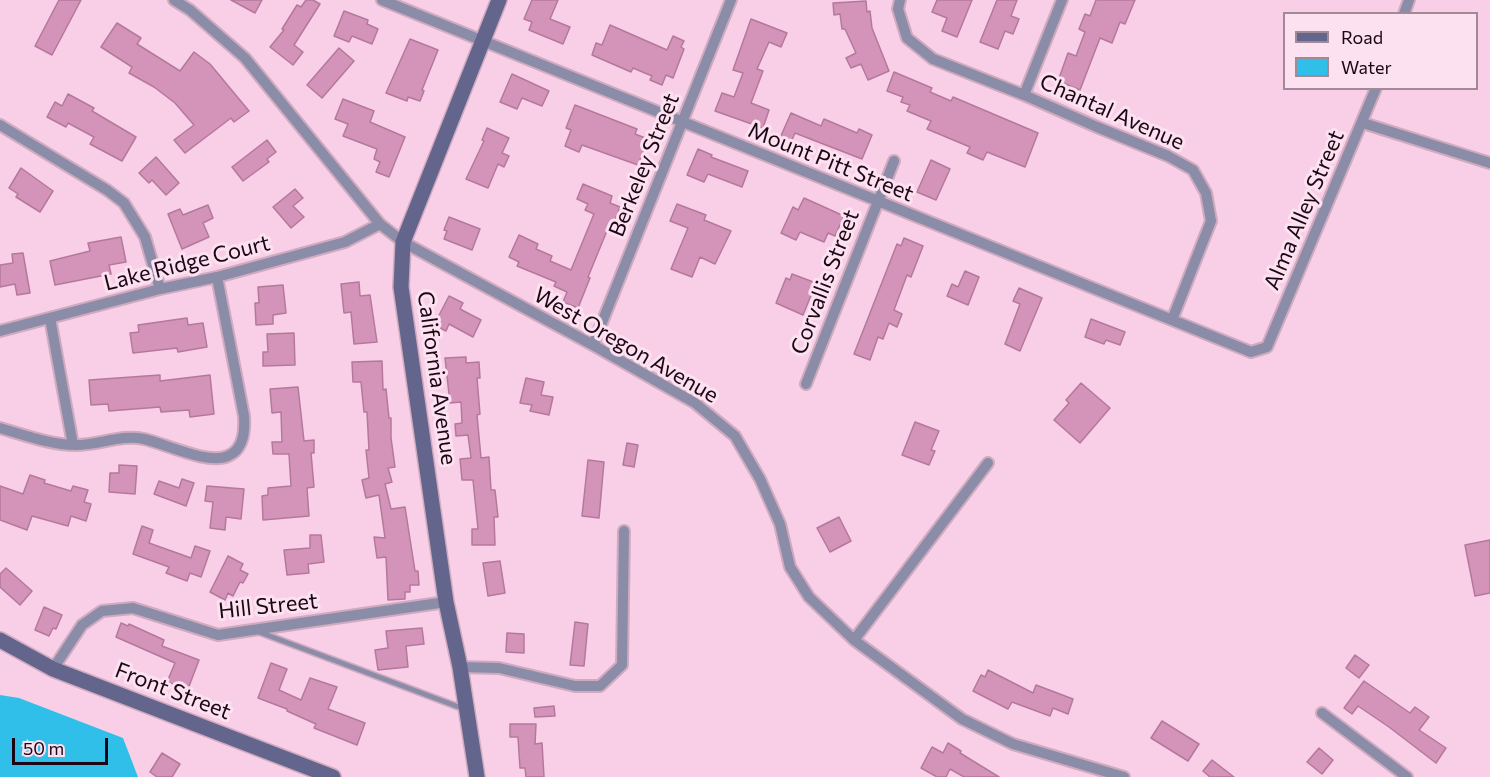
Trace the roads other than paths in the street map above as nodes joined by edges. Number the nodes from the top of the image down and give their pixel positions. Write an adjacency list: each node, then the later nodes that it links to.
1 (174, 0): 7 (street, West Oregon Avenue)
2 (382, 0): 8 (street, Mount Pitt Street)
3 (499, 0): 8 (street, California Avenue)
4 (731, 0): 11 (street, Berkeley Street)
5 (900, 0): 10 (street, Chantal Avenue)
6 (1062, 0): 10 (street)
7 (194, 5): 17 (street, West Oregon Avenue)
8 (482, 42): 11 (street, Mount Pitt Street); 18 (street, California Avenue)
9 (1375, 90): 12 (street, Alma Alley Street)
10 (1024, 94): 22 (street, Chantal Avenue)
11 (683, 122): 16 (street, Mount Pitt Street); 24 (street, Berkeley Street)
12 (1363, 123): 15 (street); 25 (street, Alma Alley Street)
13 (1, 128): 20 (street)
14 (894, 161): 16 (street, Corvallis Street)
15 (1490, 163)
16 (877, 202): 22 (street, Mount Pitt Street); 26 (street, Corvallis Street)
17 (380, 224): 18 (street, West Oregon Avenue); 19 (street, Lake Ridge Court)
18 (403, 242): 24 (street, West Oregon Avenue); 31 (street, California Avenue)
19 (218, 277): 20 (street, Lake Ridge Court); 28 (street)
20 (160, 289): 21 (street, Lake Ridge Court)
21 (50, 318): 23 (street, Lake Ridge Court); 28 (street)
22 (1172, 320): 25 (street, Mount Pitt Street)
23 (0, 331)
24 (592, 345): 34 (street, West Oregon Avenue)
25 (1267, 347)
26 (806, 384)
27 (0, 428): 28 (street)
28 (73, 445)
29 (988, 463): 34 (street)
30 (624, 531): 35 (street)
31 (446, 602): 32 (street, Hill Street); 35 (street, California Avenue)
32 (256, 630): 35 (lane); 36 (street, Hill Street)
33 (0, 640): 36 (street, Front Street)
34 (854, 640): 38 (street, West Oregon Avenue)
35 (460, 667): 40 (street, California Avenue)
36 (53, 669): 39 (street, Front Street)
37 (1322, 713): 42 (street)
38 (1103, 774): 41 (street, West Oregon Avenue)
39 (333, 777)
40 (477, 777)
41 (1124, 777)
42 (1407, 777)

